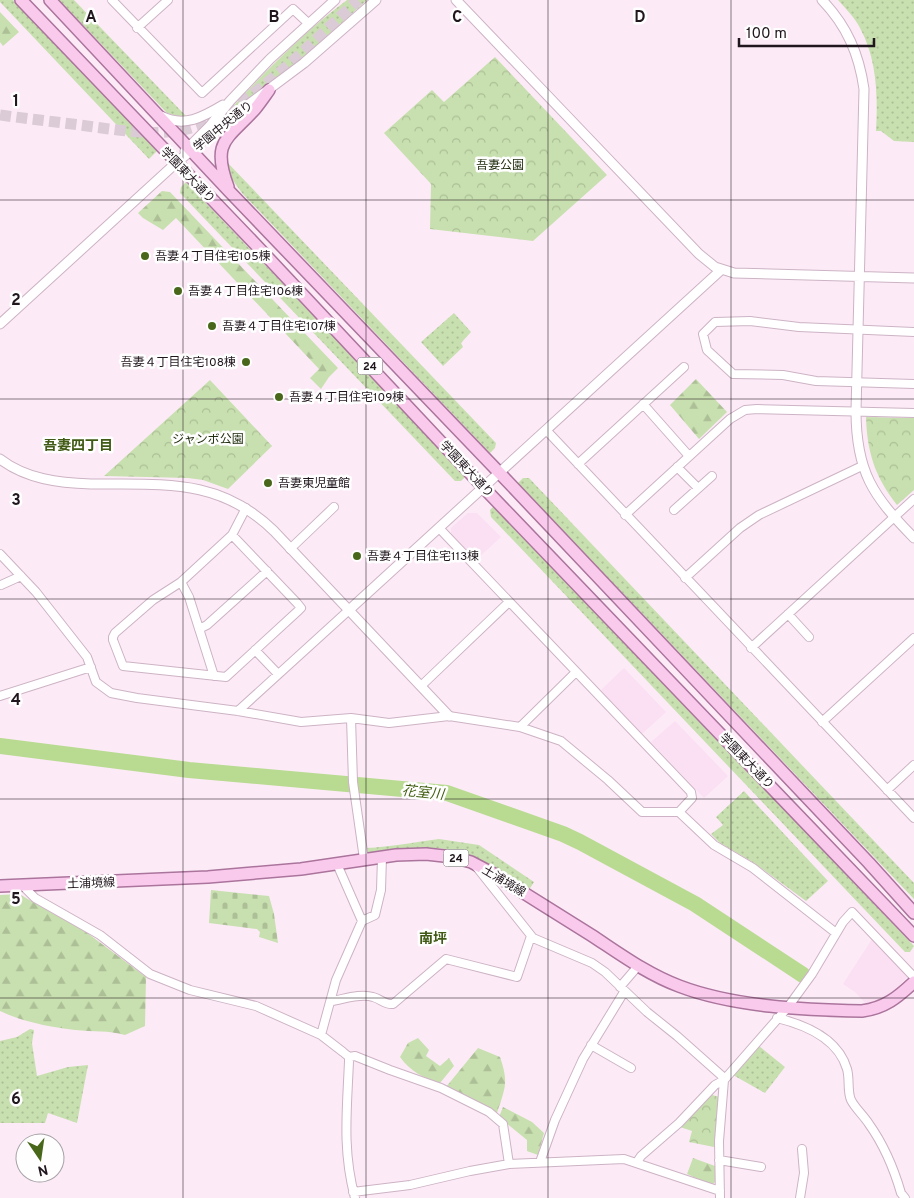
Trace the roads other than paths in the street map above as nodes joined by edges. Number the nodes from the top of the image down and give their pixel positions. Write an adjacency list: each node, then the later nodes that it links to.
1 (21, 0): 15 (main road, 学園東大通り / 24)
2 (50, 0): 13 (main road, 学園東大通り / 24)
3 (112, 0): 10 (street)
4 (168, 0): 10 (street)
5 (335, 0): 9 (street, 学園中央通り)
6 (376, 0): 11 (street, 学園中央通り)
7 (456, 0): 17 (street)
8 (822, 0): 18 (street)
9 (309, 24): 10 (street); 12 (street, 学園中央通り)
10 (137, 28)
11 (269, 90): 14 (street, 学園中央通り); 16 (main road)
12 (230, 101): 13 (street); 14 (street, 学園中央通り)
13 (158, 115): 14 (main road, 学園東大通り / 24)
14 (190, 149): 15 (street, 学園中央通り); 16 (main road, 学園東大通り / 24)
15 (176, 163): 20 (street, 学園中央通り); 37 (main road, 学園東大通り / 24)
16 (229, 191): 35 (main road, 学園東大通り / 24)
17 (721, 270): 18 (street); 29 (street)
18 (860, 277): 19 (street); 21 (street)
19 (914, 278)
20 (0, 324)
21 (858, 329): 22 (street); 24 (street); 24 (street)
22 (914, 332)
23 (684, 367): 26 (street)
24 (857, 383): 25 (street); 27 (street)
25 (914, 384)
26 (643, 404): 30 (street); 32 (street)
27 (856, 412): 28 (street); 30 (street); 33 (street)
28 (914, 413)
29 (546, 431): 32 (street); 35 (street)
30 (689, 456): 34 (street)
31 (0, 459): 41 (street)
32 (578, 464): 43 (street)
33 (862, 466): 44 (street); 52 (street)
34 (677, 467): 38 (street); 43 (street)
35 (500, 474): 37 (street); 84 (main road, 学園東大通り / 24)
36 (712, 476): 38 (street)
37 (484, 488): 45 (street); 88 (main road, 学園東大通り / 24)
38 (698, 488): 42 (street)
39 (914, 499): 44 (street)
40 (334, 507): 48 (street)
41 (246, 508): 46 (street); 48 (street)
42 (674, 510)
43 (625, 515): 52 (street)
44 (894, 517): 47 (street); 57 (street)
45 (439, 528): 55 (street); 56 (street)
46 (232, 535): 50 (street); 53 (street)
47 (914, 538)
48 (290, 548): 56 (street)
49 (0, 554): 51 (street)
50 (267, 571): 58 (street); 62 (street)
51 (20, 576): 54 (street); 63 (street)
52 (685, 578): 61 (street)
53 (181, 582): 58 (street); 66 (street)
54 (1, 585)
55 (509, 602): 64 (street); 67 (street)
56 (349, 610): 65 (street); 67 (street)
57 (788, 614): 59 (street); 61 (street)
58 (199, 629): 66 (street)
59 (809, 637)
60 (914, 638): 72 (street)
61 (751, 648): 72 (street)
62 (255, 650): 65 (street); 66 (street)
63 (91, 667): 68 (street); 69 (street)
64 (576, 672): 73 (street); 76 (street)
65 (278, 674): 69 (street)
66 (214, 676)
67 (421, 686): 70 (street)
68 (0, 696)
69 (238, 711): 71 (street)
70 (449, 716): 71 (street); 73 (street)
71 (351, 718): 79 (street)
72 (822, 722): 75 (street)
73 (520, 727): 76 (street)
74 (914, 765): 75 (street)
75 (887, 790): 77 (street)
76 (679, 812): 86 (street)
77 (914, 818)
78 (382, 857): 79 (main road, 土浦境線 / 24); 81 (main road, 土浦境線 / 24); 85 (street)
79 (364, 859): 80 (main road, 土浦境線 / 24)
80 (337, 864): 83 (main road, 土浦境線 / 24); 85 (street)
81 (474, 864): 87 (street); 89 (main road, 土浦境線 / 24)
82 (0, 886): 83 (main road, 土浦境線 / 24)
83 (23, 886): 96 (street)
84 (914, 913)
85 (362, 921): 93 (street)
86 (836, 933): 90 (street); 94 (street)
87 (531, 936): 92 (street); 93 (street)
88 (914, 936)
89 (638, 966): 92 (street); 94 (main road, 土浦境線 / 24)
90 (914, 977)
91 (914, 982): 94 (main road, 土浦境線 / 24)
92 (622, 990): 97 (street); 100 (street)
93 (332, 1001): 96 (street)
94 (788, 1007): 95 (street)
95 (777, 1018): 100 (street); 110 (street)
96 (321, 1036): 98 (street)
97 (592, 1045): 99 (street); 103 (street)
98 (348, 1057): 105 (street); 107 (street)
99 (631, 1068)
100 (724, 1080): 102 (street); 104 (street)
101 (802, 1149): 109 (street)
102 (719, 1160): 106 (street); 108 (street)
103 (540, 1162): 104 (street); 105 (street)
104 (637, 1162): 108 (street)
105 (509, 1164): 107 (street)
106 (761, 1167)
107 (354, 1195)
108 (720, 1195)
109 (800, 1198)
110 (905, 1198)

